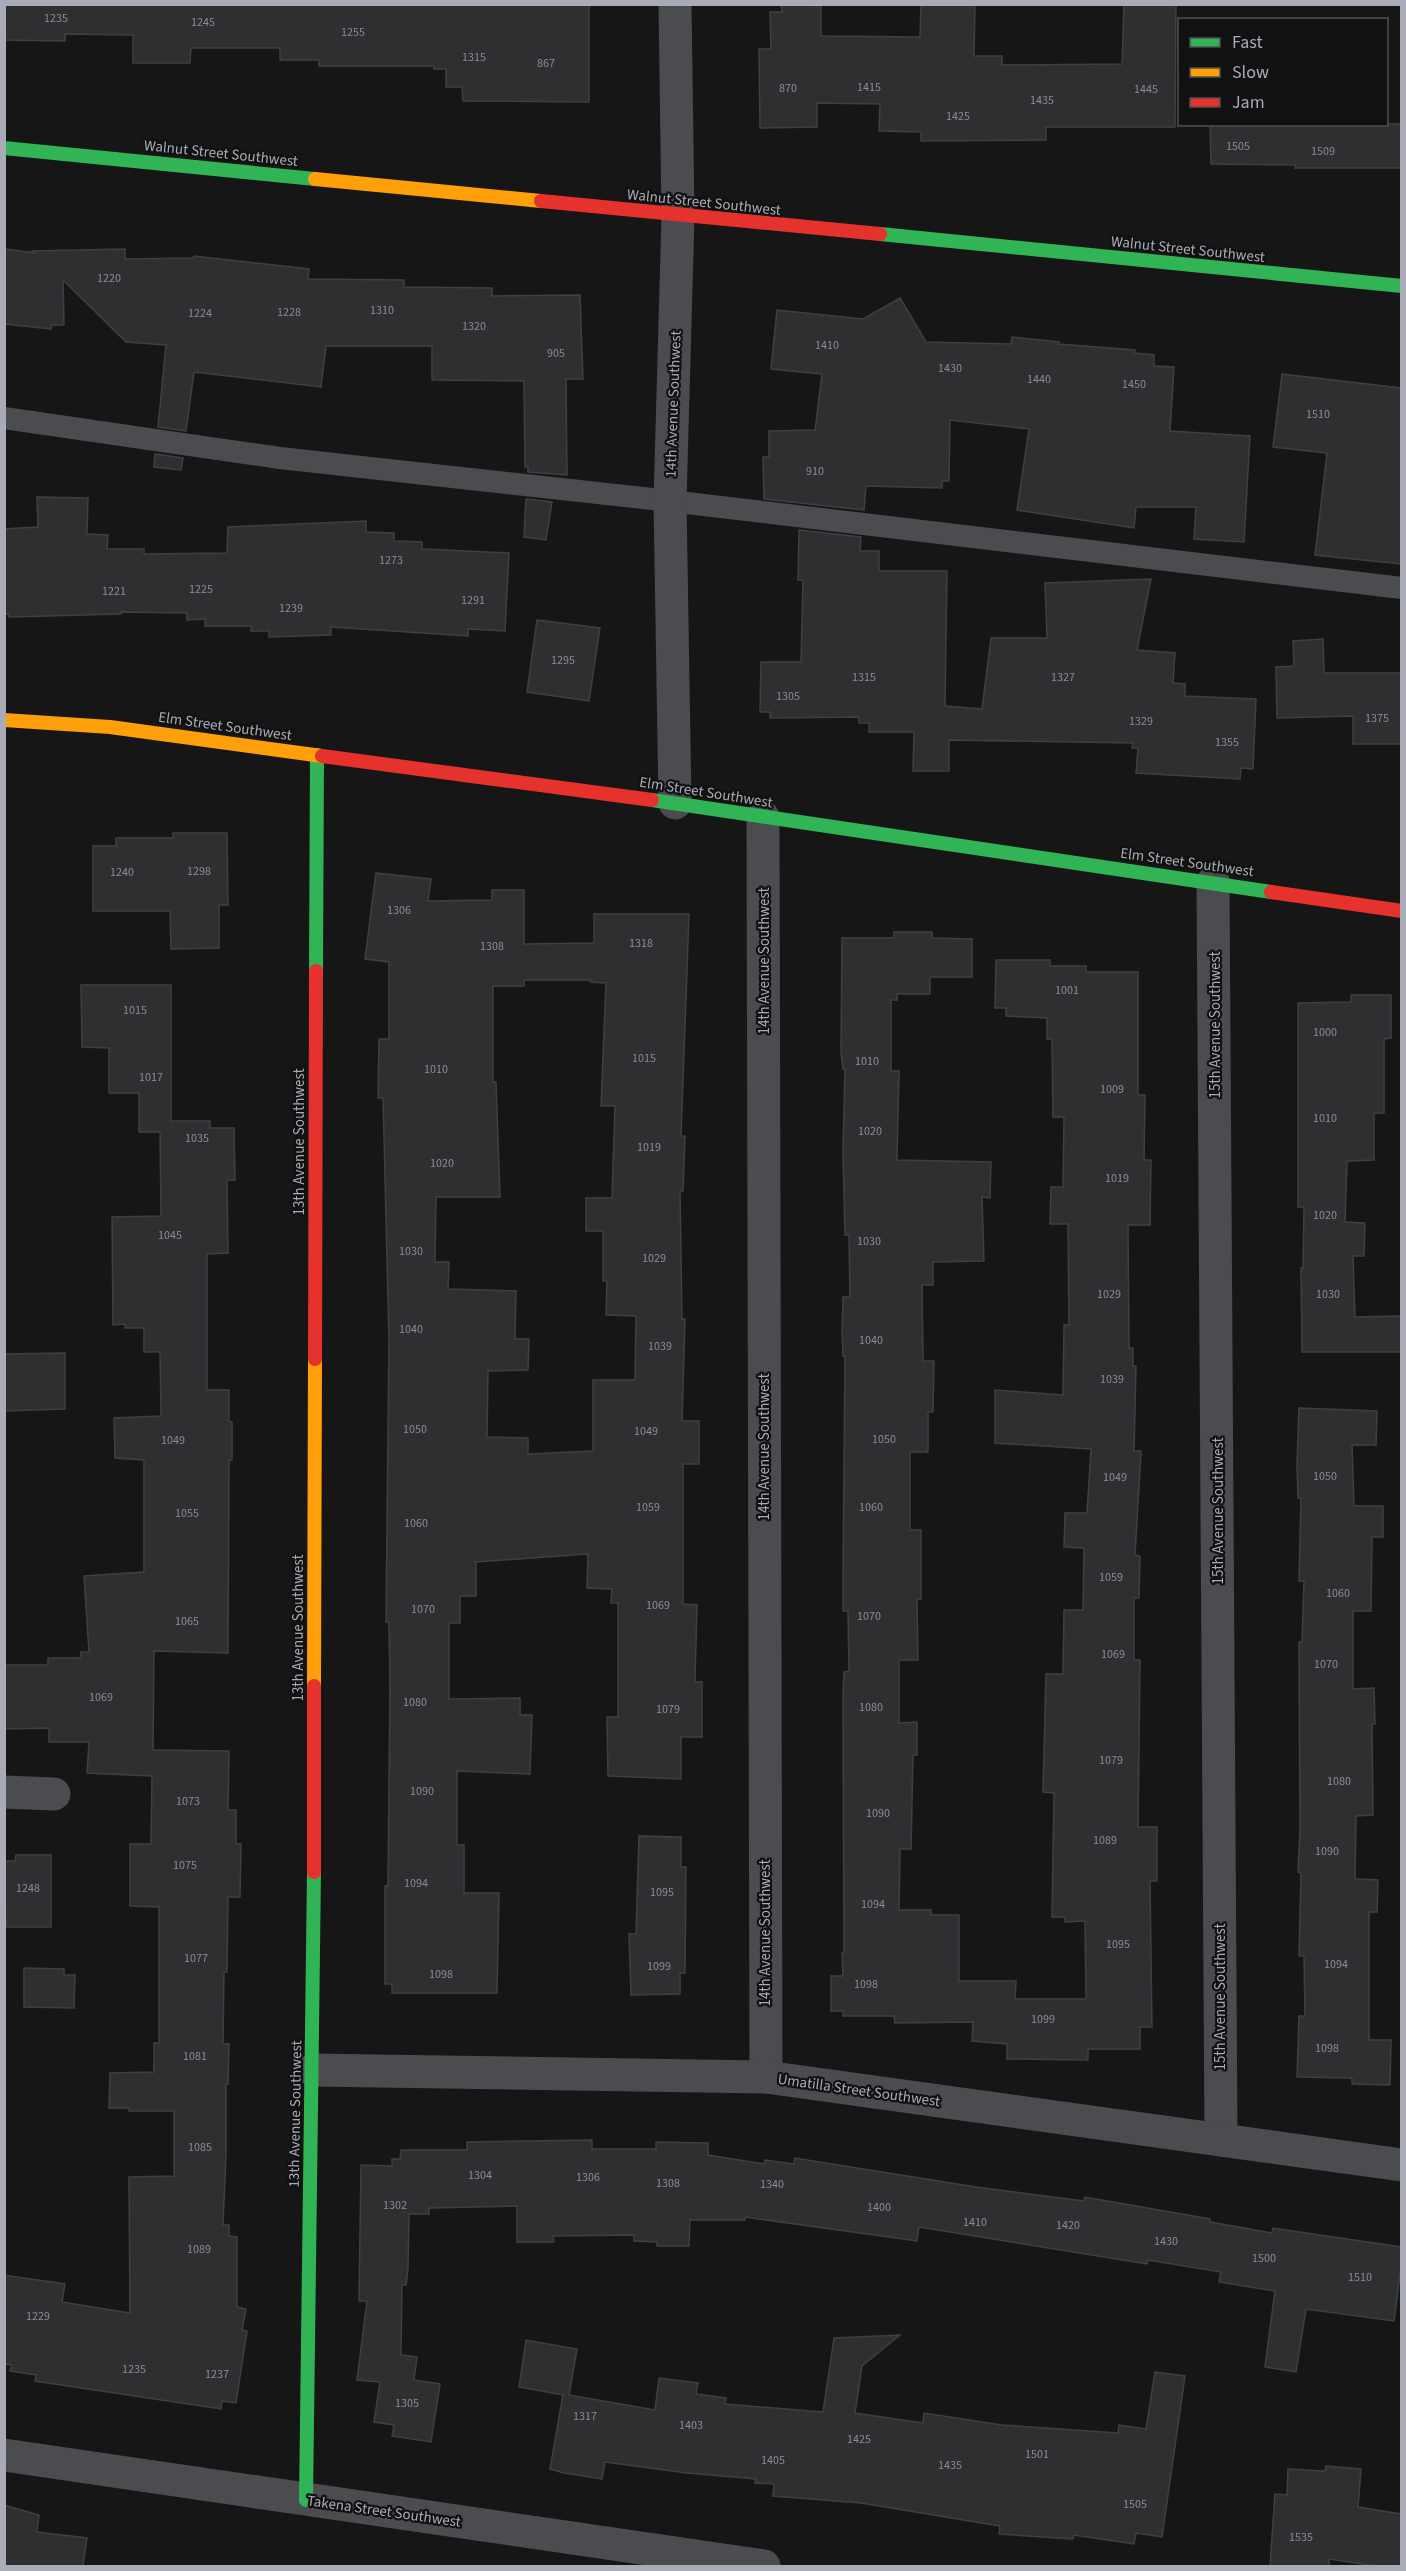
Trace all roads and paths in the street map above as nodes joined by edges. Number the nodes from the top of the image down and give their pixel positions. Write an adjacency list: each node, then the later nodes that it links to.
1 (675, 4): 3 (street, 14th Avenue Southwest)
2 (4, 148): 3 (street, Walnut Street Southwest)
3 (678, 216): 4 (street, Walnut Street Southwest); 6 (street, 14th Avenue Southwest)
4 (1401, 286)
5 (4, 418): 6 (lane)
6 (670, 501): 7 (lane); 10 (street, 14th Avenue Southwest)
7 (1401, 588)
8 (4, 720): 9 (street, Elm Street Southwest)
9 (317, 755): 10 (street, Elm Street Southwest); 16 (street, 13th Avenue Southwest)
10 (675, 802): 11 (street, Elm Street Southwest)
11 (763, 817): 12 (street, Elm Street Southwest); 17 (street, 14th Avenue Southwest)
12 (1213, 882): 13 (street, Elm Street Southwest); 18 (street, 15th Avenue Southwest)
13 (1401, 911)
14 (4, 1792): 15 (street)
15 (54, 1794)
16 (313, 2070): 17 (street, Umatilla Street Southwest); 21 (street, 13th Avenue Southwest)
17 (766, 2077): 18 (street, Umatilla Street Southwest)
18 (1221, 2140): 19 (street, Umatilla Street Southwest)
19 (1401, 2165)
20 (4, 2455): 21 (street, Takena Street Southwest)
21 (306, 2500): 22 (street, Takena Street Southwest)
22 (642, 2558): 23 (street, Takena Street Southwest)
23 (764, 2566)

